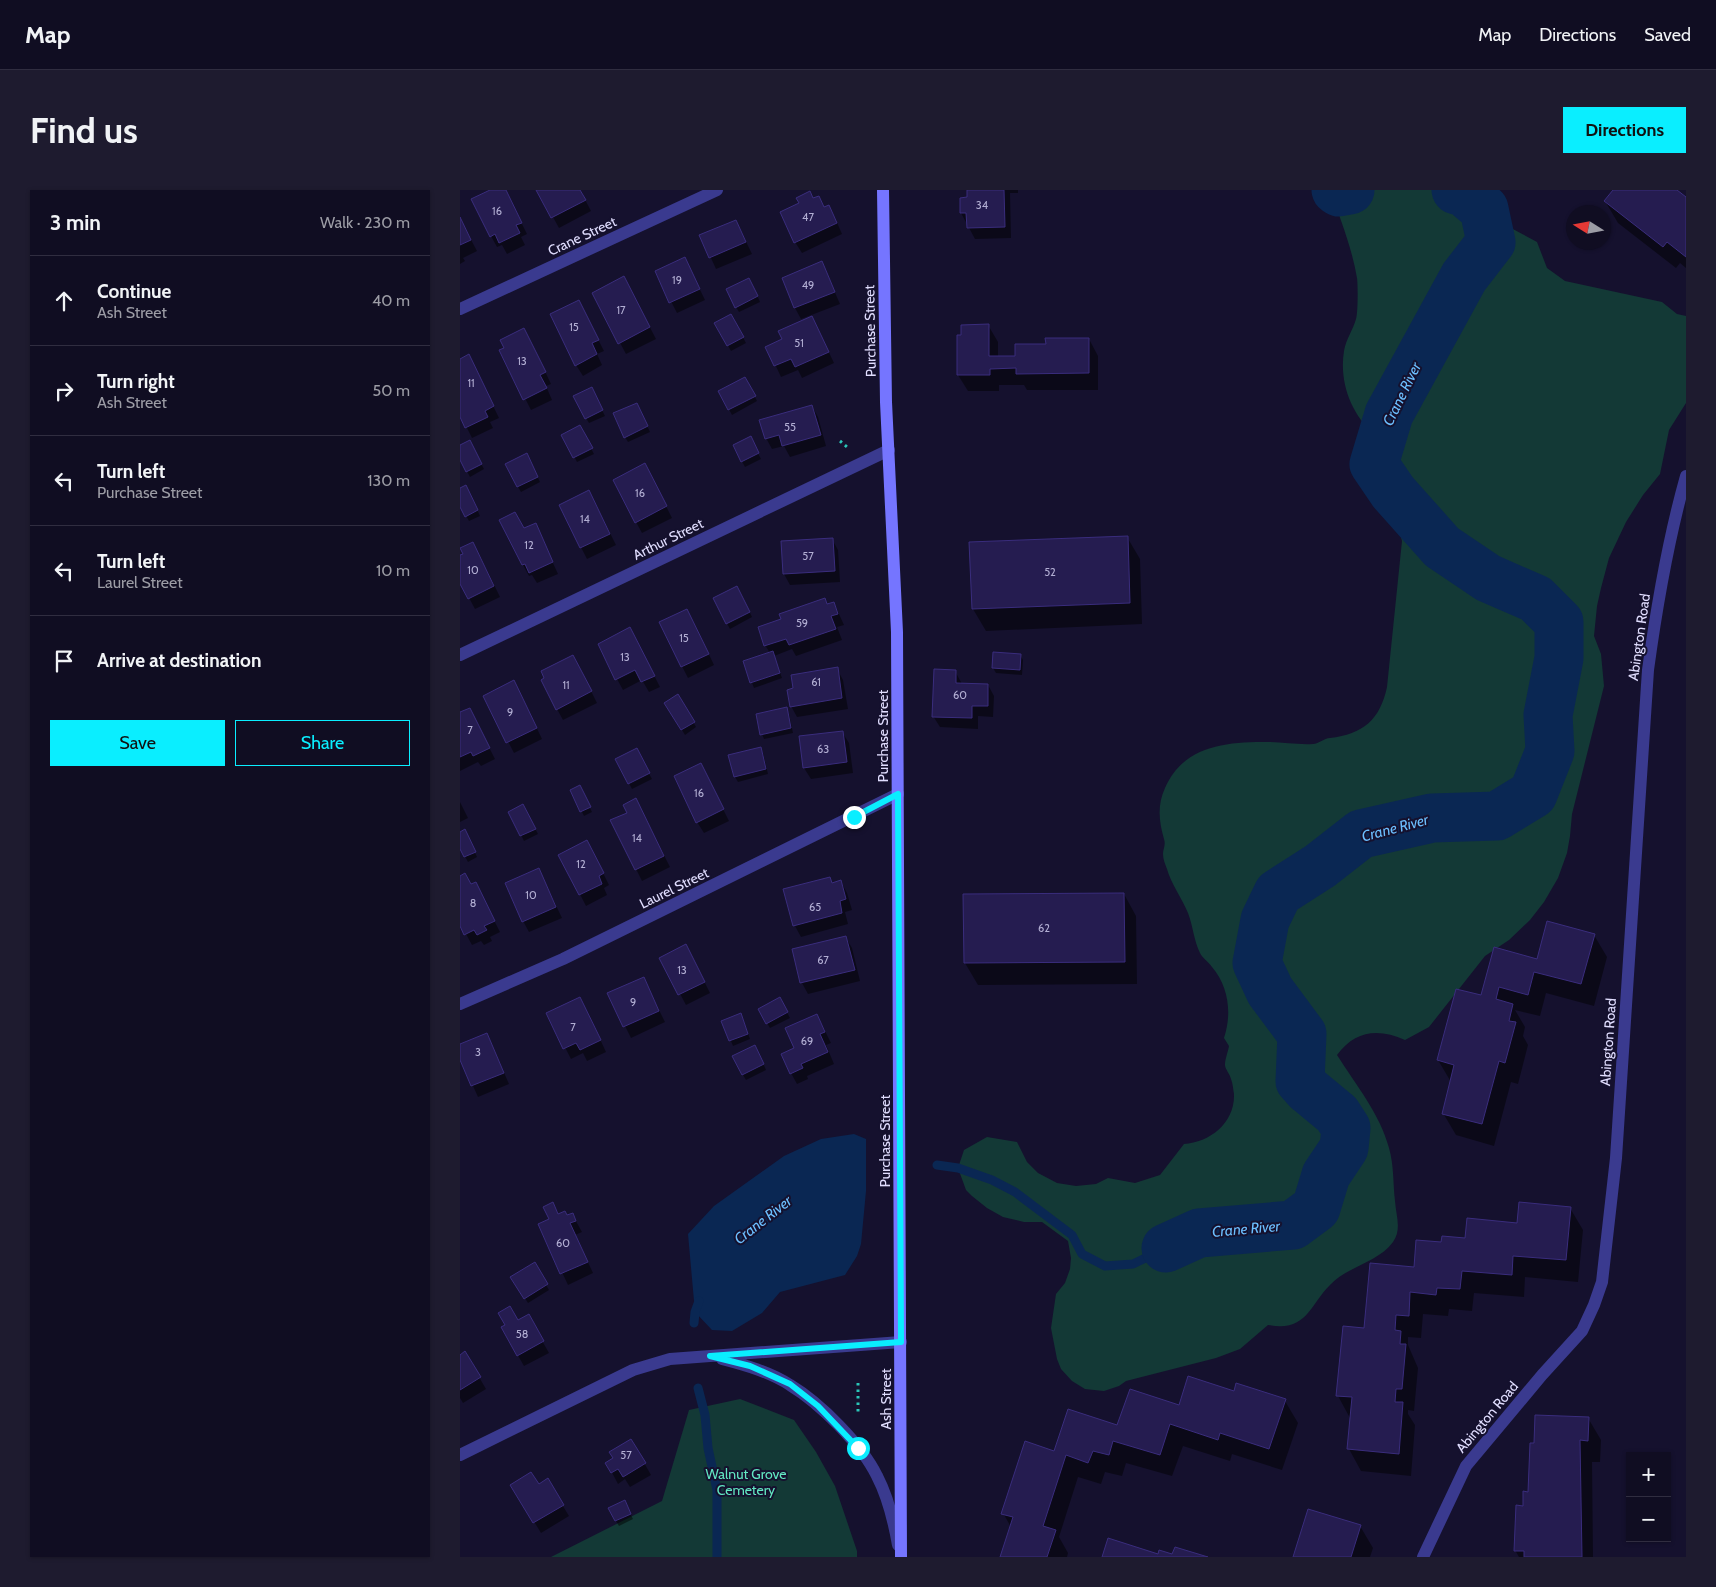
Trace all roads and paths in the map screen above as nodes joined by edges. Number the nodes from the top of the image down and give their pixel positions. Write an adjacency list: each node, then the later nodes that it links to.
1 (717, 190): 3 (street, Crane Street)
2 (883, 190): 6 (street, Purchase Street)
3 (460, 310)
4 (840, 441): 5 (path)
5 (848, 448)
6 (889, 450): 8 (street, Arthur Street); 9 (street, Purchase Street)
7 (1686, 476): 17 (street, Abington Road)
8 (460, 655)
9 (898, 794): 10 (street, Laurel Street); 11 (street, Purchase Street)
10 (460, 1004)
11 (901, 1342): 12 (street, Ash Street); 16 (street, Ash Street)
12 (710, 1356): 15 (street, Ash Street); 16 (street, Ash Street)
13 (858, 1383): 14 (path)
14 (858, 1420)
15 (460, 1455)
16 (901, 1557)
17 (1423, 1557)

